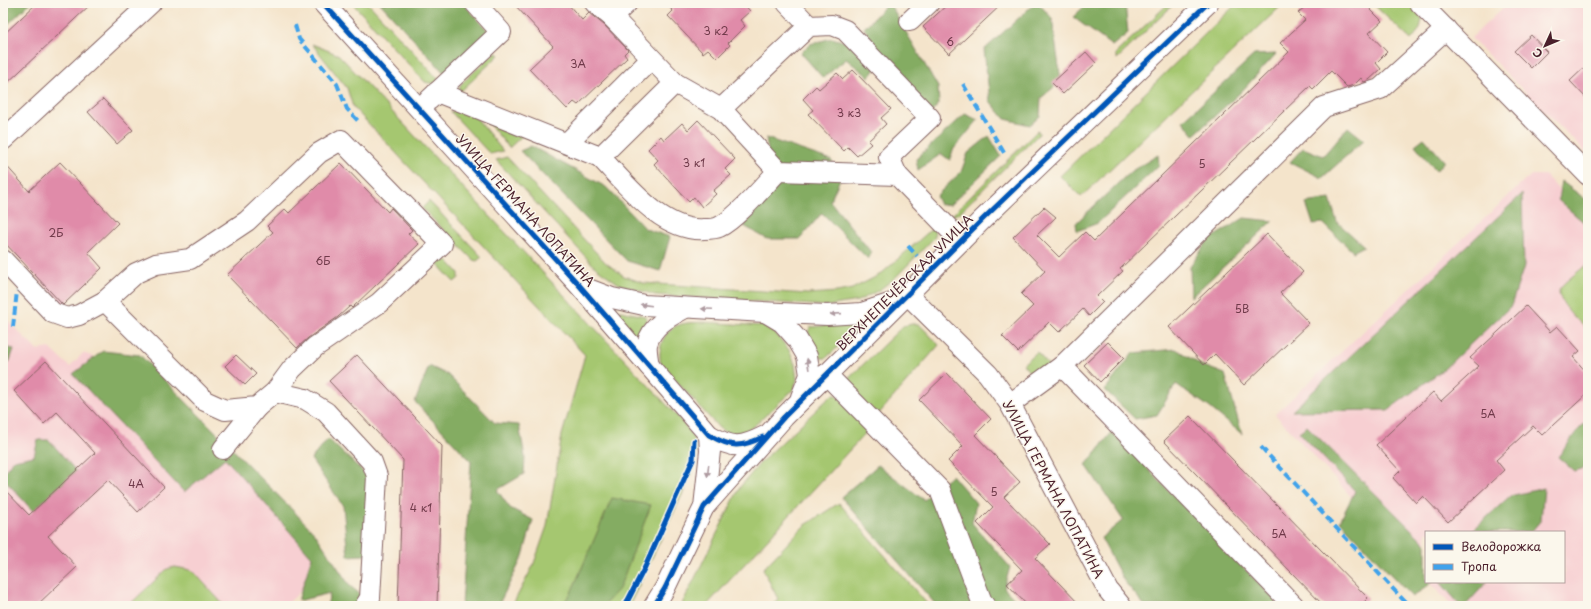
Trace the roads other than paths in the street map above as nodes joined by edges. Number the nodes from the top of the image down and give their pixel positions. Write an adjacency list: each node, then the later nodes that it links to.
1 (150, 3): 19 (street)
2 (323, 3): 17 (street, УЛИЦА ГЕРМАНА ЛОПАТИНА)
3 (475, 3): 16 (street)
4 (595, 3): 10 (street)
5 (627, 3): 10 (street)
6 (787, 3): 12 (street)
7 (929, 3): 11 (street)
8 (1208, 3): 25 (street, ВЕРХНЕПЕЧЁРСКАЯ УЛИЦА)
9 (1423, 4): 13 (street)
10 (612, 17): 14 (street)
11 (910, 21)
12 (809, 26): 18 (street); 23 (street)
13 (1446, 29): 24 (street); 33 (street)
14 (652, 59): 15 (street); 20 (street)
15 (676, 83): 18 (street); 21 (street)
16 (437, 92): 17 (street); 20 (street)
17 (419, 109): 27 (street, УЛИЦА ГЕРМАНА ЛОПАТИНА)
18 (721, 109): 22 (street)
19 (3, 140)
20 (566, 143): 21 (street)
21 (600, 157): 22 (street)
22 (778, 171): 23 (street)
23 (897, 175): 25 (street)
24 (1588, 176)
25 (961, 241): 28 (street, ВЕРХНЕПЕЧЁРСКАЯ УЛИЦА)
26 (3, 260): 29 (street)
27 (579, 285): 30 (street, УЛИЦА ГЕРМАНА ЛОПАТИНА, one-way to 27); 32 (street, УЛИЦА ГЕРМАНА ЛОПАТИНА)
28 (904, 297): 31 (street, УЛИЦА ГЕРМАНА ЛОПАТИНА, one-way to 31); 34 (street, ВЕРХНЕПЕЧЁРСКАЯ УЛИЦА); 37 (street, УЛИЦА ГЕРМАНА ЛОПАТИНА)
29 (105, 301): 35 (street); 38 (street)
30 (685, 308): 31 (street, УЛИЦА ГЕРМАНА ЛОПАТИНА, one-way to 30); 32 (street)
31 (767, 313): 36 (street, one-way to 31)
32 (649, 366): 39 (street, УЛИЦА ГЕРМАНА ЛОПАТИНА)
33 (1062, 366): 37 (street); 47 (street)
34 (826, 374): 36 (street, ВЕРХНЕПЕЧЁРСКАЯ УЛИЦА); 45 (street)
35 (275, 392): 38 (street); 43 (street)
36 (800, 401): 40 (street, ВЕРХНЕПЕЧЁРСКАЯ УЛИЦА)
37 (1010, 404): 46 (street, УЛИЦА ГЕРМАНА ЛОПАТИНА)
38 (257, 407): 41 (street)
39 (709, 435): 40 (street); 42 (street, one-way to 42)
40 (768, 435): 42 (street, ВЕРХНЕПЕЧЁРСКАЯ УЛИЦА)
41 (223, 448)
42 (704, 507): 44 (street, ВЕРХНЕПЕЧЁРСКАЯ УЛИЦА)
43 (366, 606)
44 (654, 606)
45 (985, 606)
46 (1121, 606)
47 (1294, 606)

